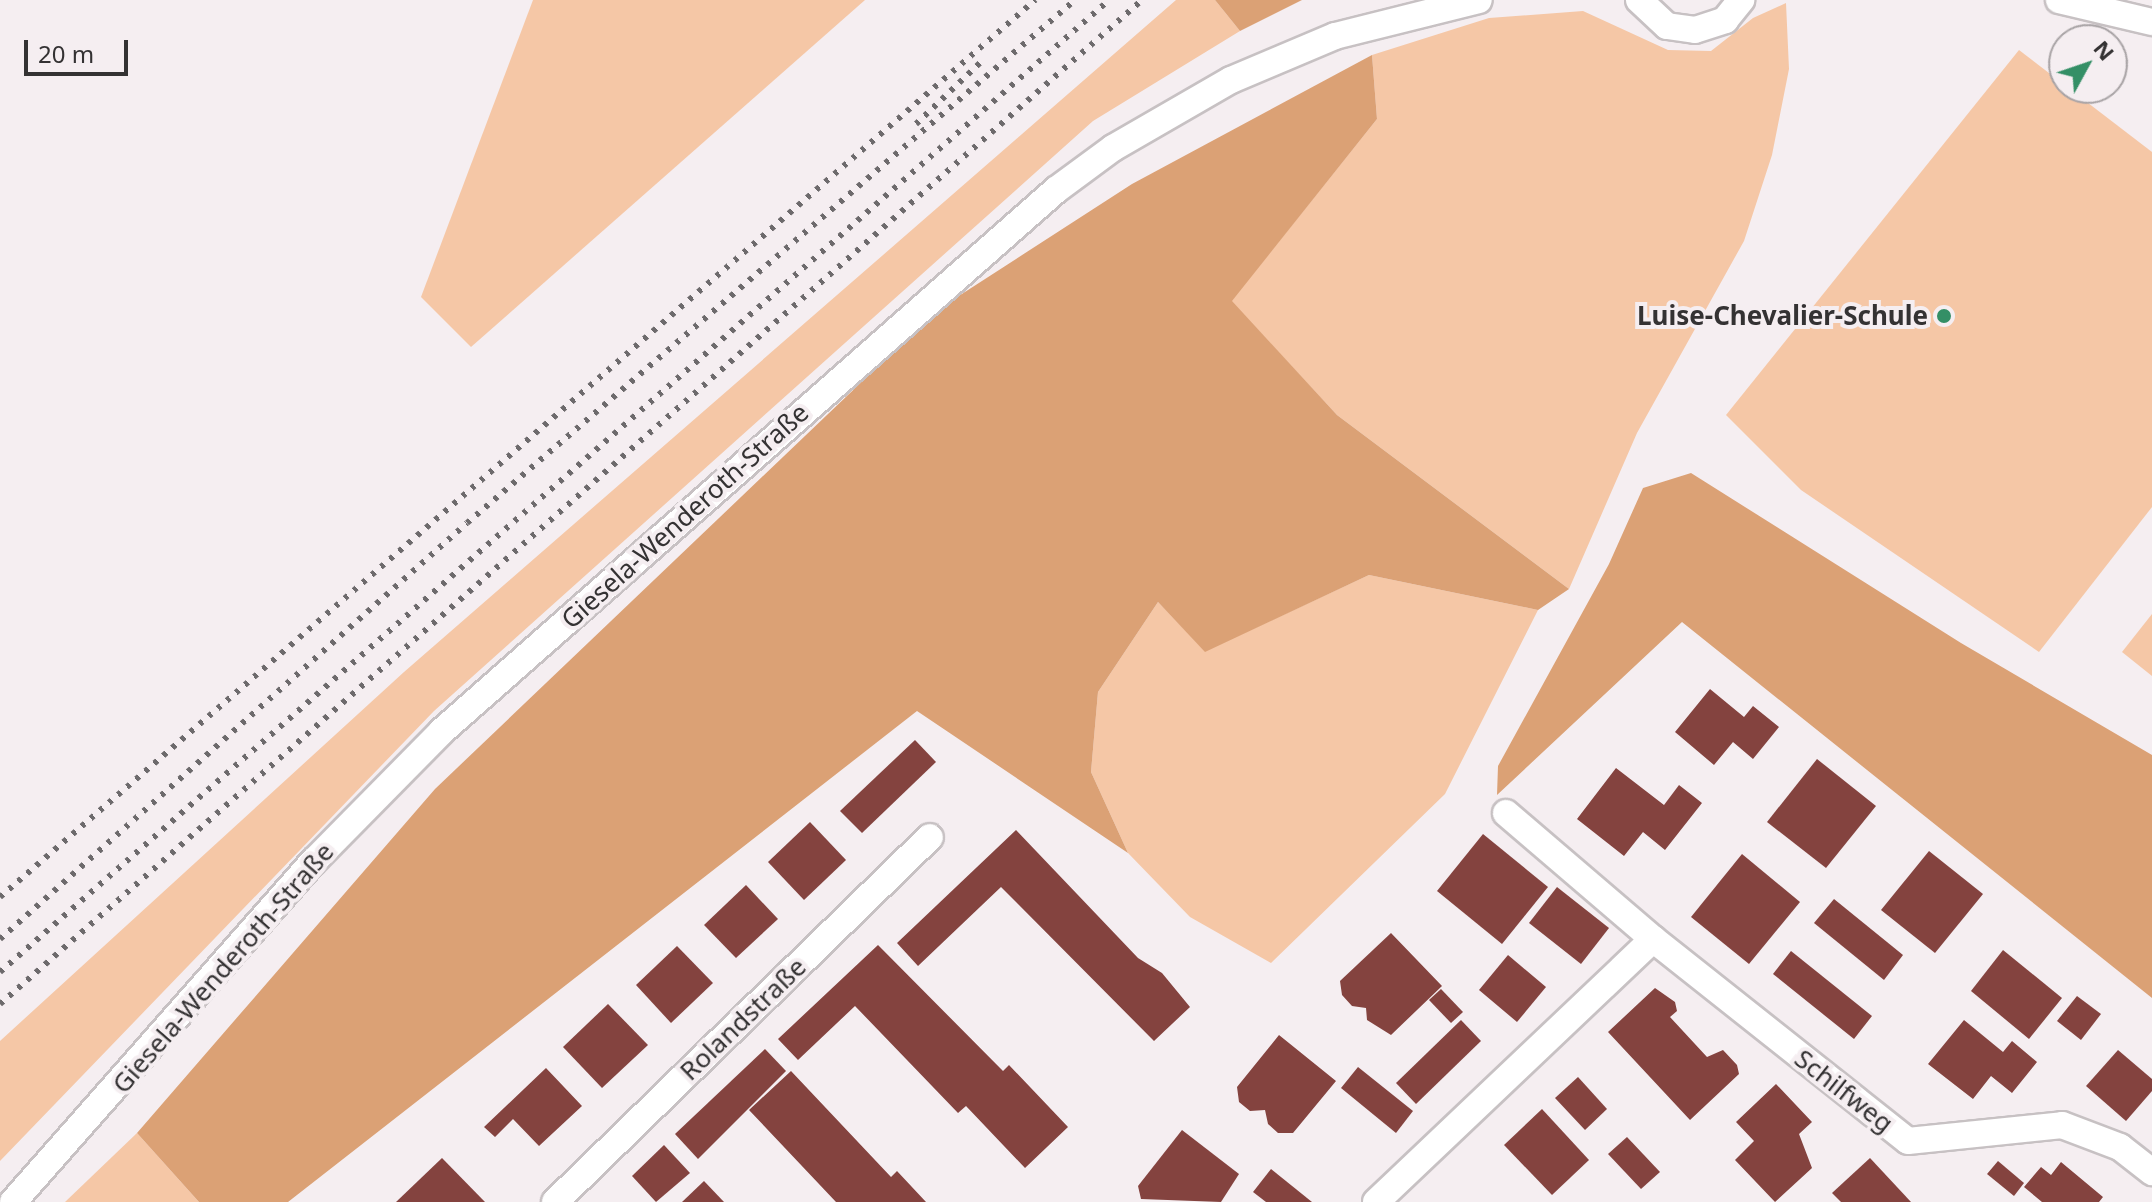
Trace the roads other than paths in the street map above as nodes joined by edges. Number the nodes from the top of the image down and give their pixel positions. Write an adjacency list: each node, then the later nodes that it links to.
1 (1479, 0): 10 (street, Giesela-Wenderoth-Straße)
2 (1639, 0): 3 (street)
3 (1741, 0)
4 (2059, 0): 5 (street)
5 (2152, 22)
6 (1506, 813): 8 (street, Schilfweg)
7 (930, 837): 11 (street, Rolandstraße)
8 (1653, 939): 9 (street, Schilfweg); 12 (street)
9 (2152, 1172)
10 (13, 1202)
11 (555, 1202)
12 (1376, 1202)

